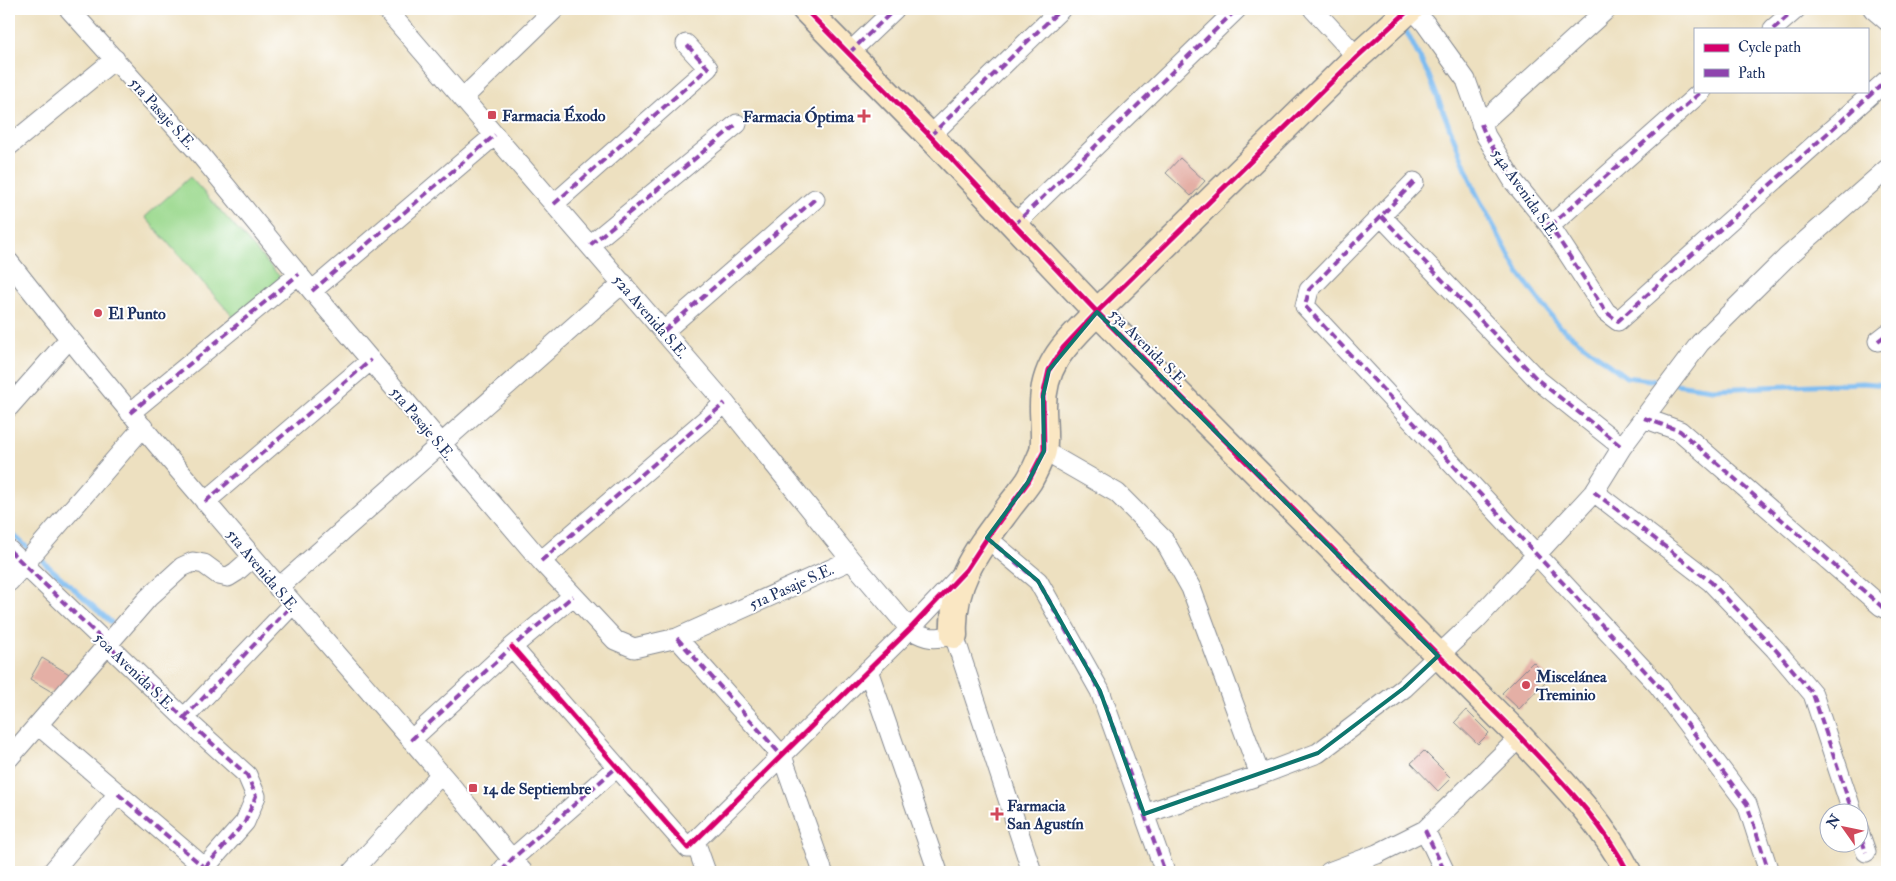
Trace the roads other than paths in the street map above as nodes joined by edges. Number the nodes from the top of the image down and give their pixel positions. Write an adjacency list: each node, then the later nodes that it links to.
1 (69, 9): 18 (street, 51a Pasaje S.E.)
2 (386, 9): 21 (street, 52a Avenida S.E.)
3 (555, 9): 21 (street)
4 (805, 9): 16 (street, 53a Avenida S.E.)
5 (895, 9): 16 (street)
6 (1061, 9): 25 (street)
7 (1237, 9): 32 (street)
8 (1313, 9): 17 (street)
9 (1607, 9): 23 (street)
10 (1796, 9): 14 (street)
11 (1872, 9): 13 (street)
12 (1405, 14): 17 (street); 23 (street, 54a Avenida S.E.)
13 (1887, 21)
14 (1774, 28)
15 (686, 44): 30 (street)
16 (849, 53): 25 (street, 53a Avenida S.E.)
17 (1357, 57): 39 (street)
18 (115, 58): 26 (street); 36 (street, 51a Pasaje S.E.)
19 (1887, 80): 33 (street, 54a Avenida S.E.)
20 (1701, 92): 33 (street)
21 (463, 98): 24 (street, 52a Avenida S.E.)
22 (736, 124): 34 (street)
23 (1482, 124): 33 (street, 54a Avenida S.E.)
24 (495, 135): 30 (street, 52a Avenida S.E.); 38 (street)
25 (930, 136): 32 (street, 53a Avenida S.E.)
26 (9, 146)
27 (1887, 169): 46 (street)
28 (1414, 182): 31 (street)
29 (815, 199): 40 (street)
30 (554, 204): 34 (street, 52a Avenida S.E.)
31 (1381, 216): 49 (street); 55 (street)
32 (1014, 225): 39 (street, 53a Avenida S.E.)
33 (1550, 226)
34 (590, 245): 37 (street, 52a Avenida S.E.)
35 (9, 262): 41 (street, 51a Avenida S.E.)
36 (299, 274): 38 (street, 51a Pasaje S.E.); 45 (street)
37 (623, 283): 40 (street, 52a Avenida S.E.); 48 (street)
38 (312, 291): 42 (street, 51a Pasaje S.E.)
39 (1097, 312): 50 (street); 71 (street, 53a Avenida S.E.)
40 (664, 331): 43 (street, 52a Avenida S.E.)
41 (69, 339): 44 (street); 45 (street, 51a Avenida S.E.)
42 (370, 360): 48 (street, 51a Pasaje S.E.); 52 (street)
43 (725, 403): 58 (street, 52a Avenida S.E.); 59 (street)
44 (9, 407)
45 (130, 413): 47 (street, 51a Avenida S.E.)
46 (1647, 415): 49 (street); 65 (street)
47 (143, 427): 52 (street, 51a Avenida S.E.); 56 (street)
48 (442, 445): 59 (street, 51a Pasaje S.E.); 62 (street)
49 (1622, 447): 51 (street)
50 (1044, 451): 53 (street); 81 (street)
51 (1594, 492): 55 (street); 83 (street)
52 (205, 502): 57 (street, 51a Avenida S.E.)
53 (987, 538): 60 (street); 84 (street)
54 (9, 550): 56 (street, 50a Avenida S.E.)
55 (1535, 555): 71 (street); 99 (street)
56 (30, 557): 61 (street); 69 (street, 50a Avenida S.E.)
57 (252, 558): 62 (street, 51a Avenida S.E.); 69 (street)
58 (851, 560): 66 (street, 52a Avenida S.E.); 68 (street, 51a Pasaje S.E.)
59 (541, 561): 63 (street, 51a Pasaje S.E.)
60 (966, 570): 66 (street); 67 (street)
61 (9, 582)
62 (278, 588): 64 (street, 51a Avenida S.E.)
63 (573, 596): 68 (street, 51a Pasaje S.E.); 70 (street)
64 (292, 605): 73 (street); 76 (street, 51a Avenida S.E.)
65 (1887, 609)
66 (910, 629): 67 (street); 72 (street)
67 (954, 635): 94 (street)
68 (677, 638): 77 (street)
69 (108, 645): 73 (street, 50a Avenida S.E.); 74 (street)
70 (512, 647): 76 (street); 79 (street)
71 (1438, 656): 75 (street, 53a Avenida S.E.); 81 (street)
72 (868, 670): 77 (street); 93 (street)
73 (184, 718): 88 (street, 50a Avenida S.E.)
74 (38, 725): 78 (street); 82 (street)
75 (1520, 737): 85 (street); 98 (street, 53a Avenida S.E.)
76 (411, 740): 80 (street, 51a Avenida S.E.)
77 (782, 756): 86 (street); 92 (street)
78 (9, 758)
79 (617, 767): 86 (street); 87 (street)
80 (441, 774): 87 (street, 51a Avenida S.E.); 90 (street)
81 (1260, 775): 84 (street)
82 (118, 794): 88 (street); 89 (street)
83 (1850, 804)
84 (1144, 814): 95 (street)
85 (1425, 830): 96 (street); 97 (street)
86 (695, 841): 91 (street)
87 (512, 868)
88 (203, 870)
89 (52, 872)
90 (352, 872)
91 (706, 872)
92 (823, 872)
93 (938, 872)
94 (1032, 872)
95 (1165, 872)
96 (1329, 872)
97 (1445, 872)
98 (1628, 872)
99 (1769, 872)

